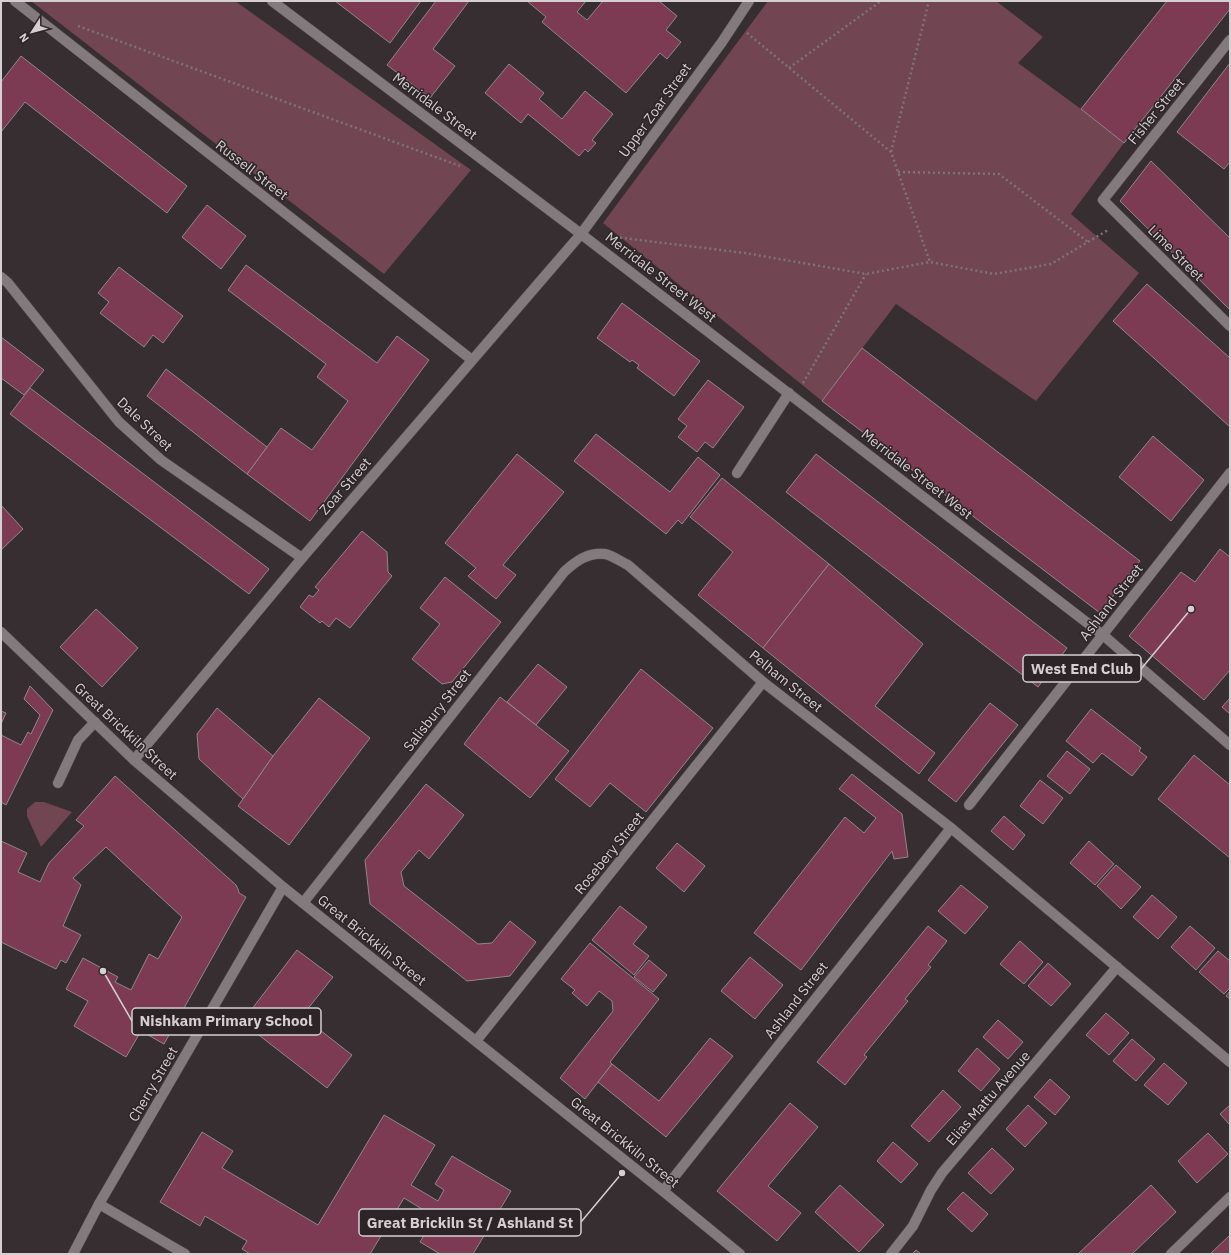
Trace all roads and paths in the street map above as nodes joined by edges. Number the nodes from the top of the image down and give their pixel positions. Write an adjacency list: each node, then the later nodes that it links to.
1 (15, 1): 22 (street, Russell Street)
2 (272, 1): 15 (street, Merridale Street)
3 (749, 1): 6 (street, Upper Zoar Street)
4 (881, 1): 9 (path)
5 (929, 1): 10 (path)
6 (736, 23): 9 (path); 15 (street, Upper Zoar Street)
7 (72, 24): 11 (path)
8 (1230, 40): 13 (street, Fisher Street)
9 (789, 68): 10 (path)
10 (891, 152): 12 (path)
11 (463, 168)
12 (898, 172): 17 (path); 18 (path)
13 (1103, 200): 14 (street, Lime Street)
14 (1124, 220): 17 (path); 21 (street, Lime Street)
15 (581, 234): 22 (street, Zoar Street); 23 (street, Merridale Street West)
16 (613, 237): 19 (path)
17 (1088, 242): 18 (path)
18 (930, 262): 19 (path)
19 (866, 274): 23 (path)
20 (1, 277): 27 (street, Dale Street)
21 (1230, 326)
22 (472, 360): 27 (street, Zoar Street)
23 (792, 395): 24 (street); 29 (street, Merridale Street West)
24 (737, 473)
25 (1230, 473): 29 (street, Ashland Street)
26 (606, 554): 30 (street, Pelham Street); 38 (street, Salisbury Street)
27 (302, 558): 33 (street, Zoar Street)
28 (1, 632): 31 (street, Great Brickkiln Street)
29 (1103, 635): 32 (street, Merridale Street West); 35 (street, Ashland Street)
30 (763, 682): 36 (street, Pelham Street); 40 (street, Rosebery Street)
31 (95, 722): 33 (street, Great Brickkiln Street); 34 (street)
32 (1230, 745)
33 (134, 760): 37 (street, Great Brickkiln Street)
34 (58, 783)
35 (969, 804)
36 (951, 828): 39 (street); 42 (street, Ashland Street)
37 (283, 887): 38 (street, Great Brickkiln Street); 44 (street, Cherry Street)
38 (303, 903): 40 (street, Great Brickkiln Street)
39 (1117, 968): 41 (street); 48 (street, Elias Mattu Avenue)
40 (476, 1041): 42 (street, Great Brickkiln Street)
41 (1230, 1062)
42 (663, 1191): 47 (street, Great Brickkiln Street)
43 (1230, 1197): 49 (street)
44 (99, 1204): 45 (street, Cherry Street); 46 (street)
45 (73, 1254)
46 (185, 1254)
47 (740, 1254)
48 (891, 1254)
49 (1171, 1254)

